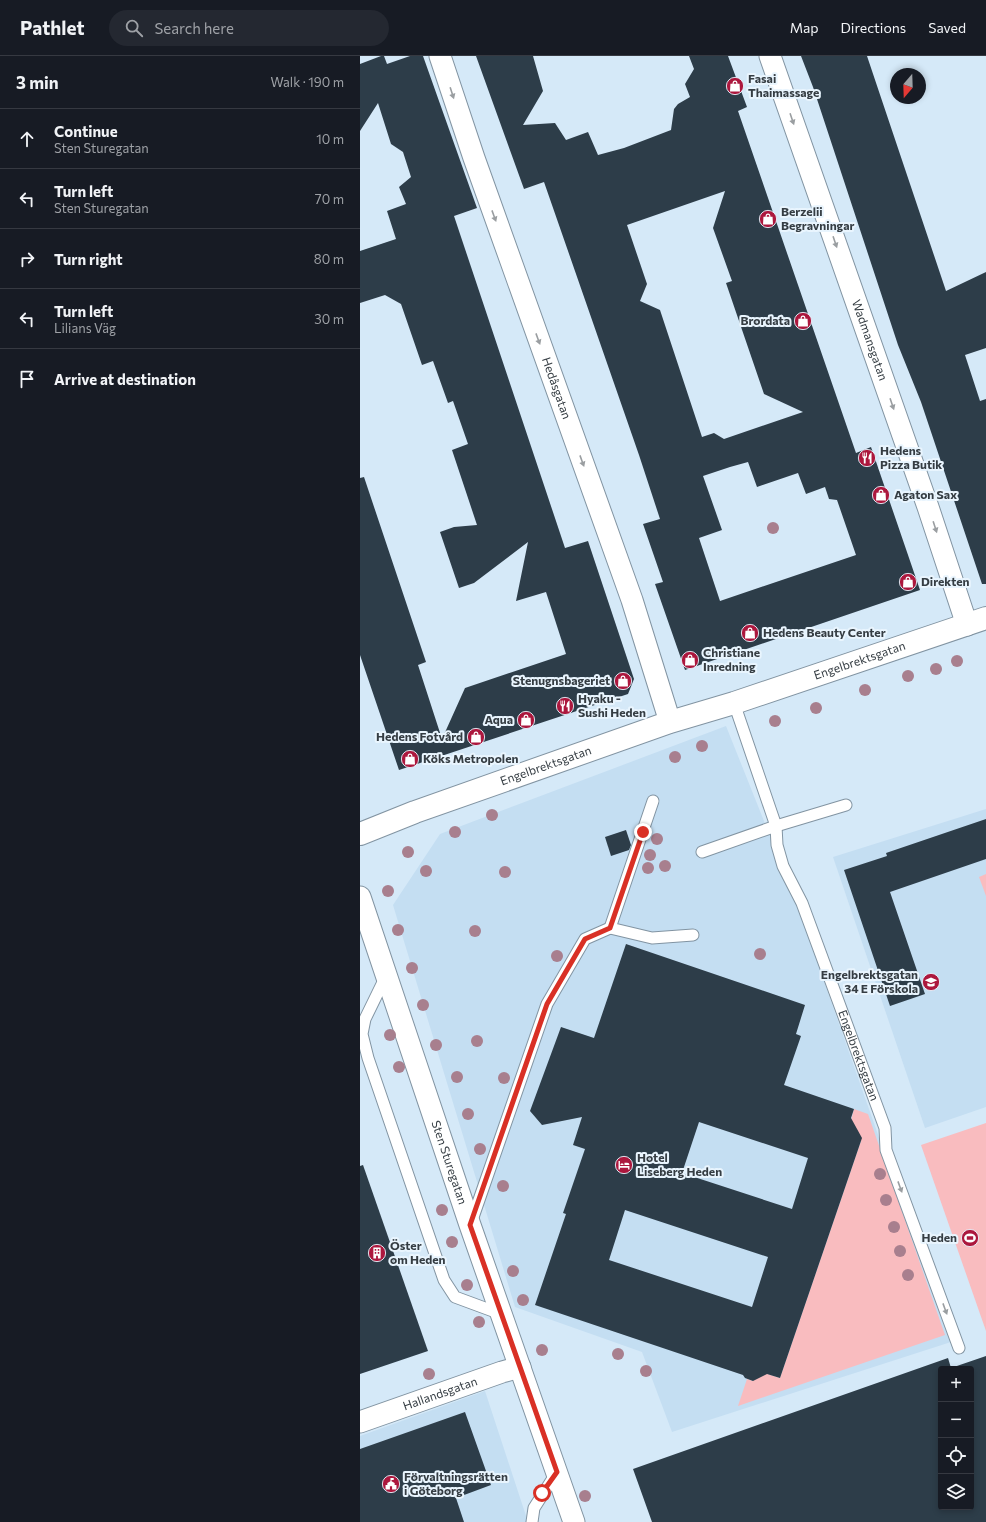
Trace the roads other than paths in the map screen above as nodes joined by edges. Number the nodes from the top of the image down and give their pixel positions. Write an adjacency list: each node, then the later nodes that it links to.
1 (440, 56): 5 (street, Hedåsgatan, one-way to 5)
2 (770, 56): 3 (street, Wadmansgatan, one-way to 3)
3 (976, 622): 4 (street, Engelbrektsgatan)
4 (734, 703): 5 (street, Engelbrektsgatan); 8 (lane, Engelbrektsgatan)
5 (670, 722): 9 (street, Engelbrektsgatan)
6 (652, 801): 12 (lane)
7 (846, 805): 8 (lane)
8 (776, 826): 10 (lane); 17 (lane, Engelbrektsgatan, one-way to 17)
9 (360, 834)
10 (702, 852)
11 (360, 897): 14 (street, Sten Sturegatan)
12 (610, 928): 13 (lane); 15 (lane)
13 (693, 935)
14 (386, 976): 15 (street, Sten Sturegatan); 16 (lane)
15 (470, 1225): 16 (street, Sten Sturegatan)
16 (501, 1314): 18 (street, Sten Sturegatan)
17 (959, 1348)
18 (520, 1367): 19 (street, Hallandsgatan); 20 (street, Sten Sturegatan)
19 (360, 1422)
20 (557, 1472): 21 (lane); 22 (street, Sten Sturegatan)
21 (532, 1522)
22 (574, 1522)

